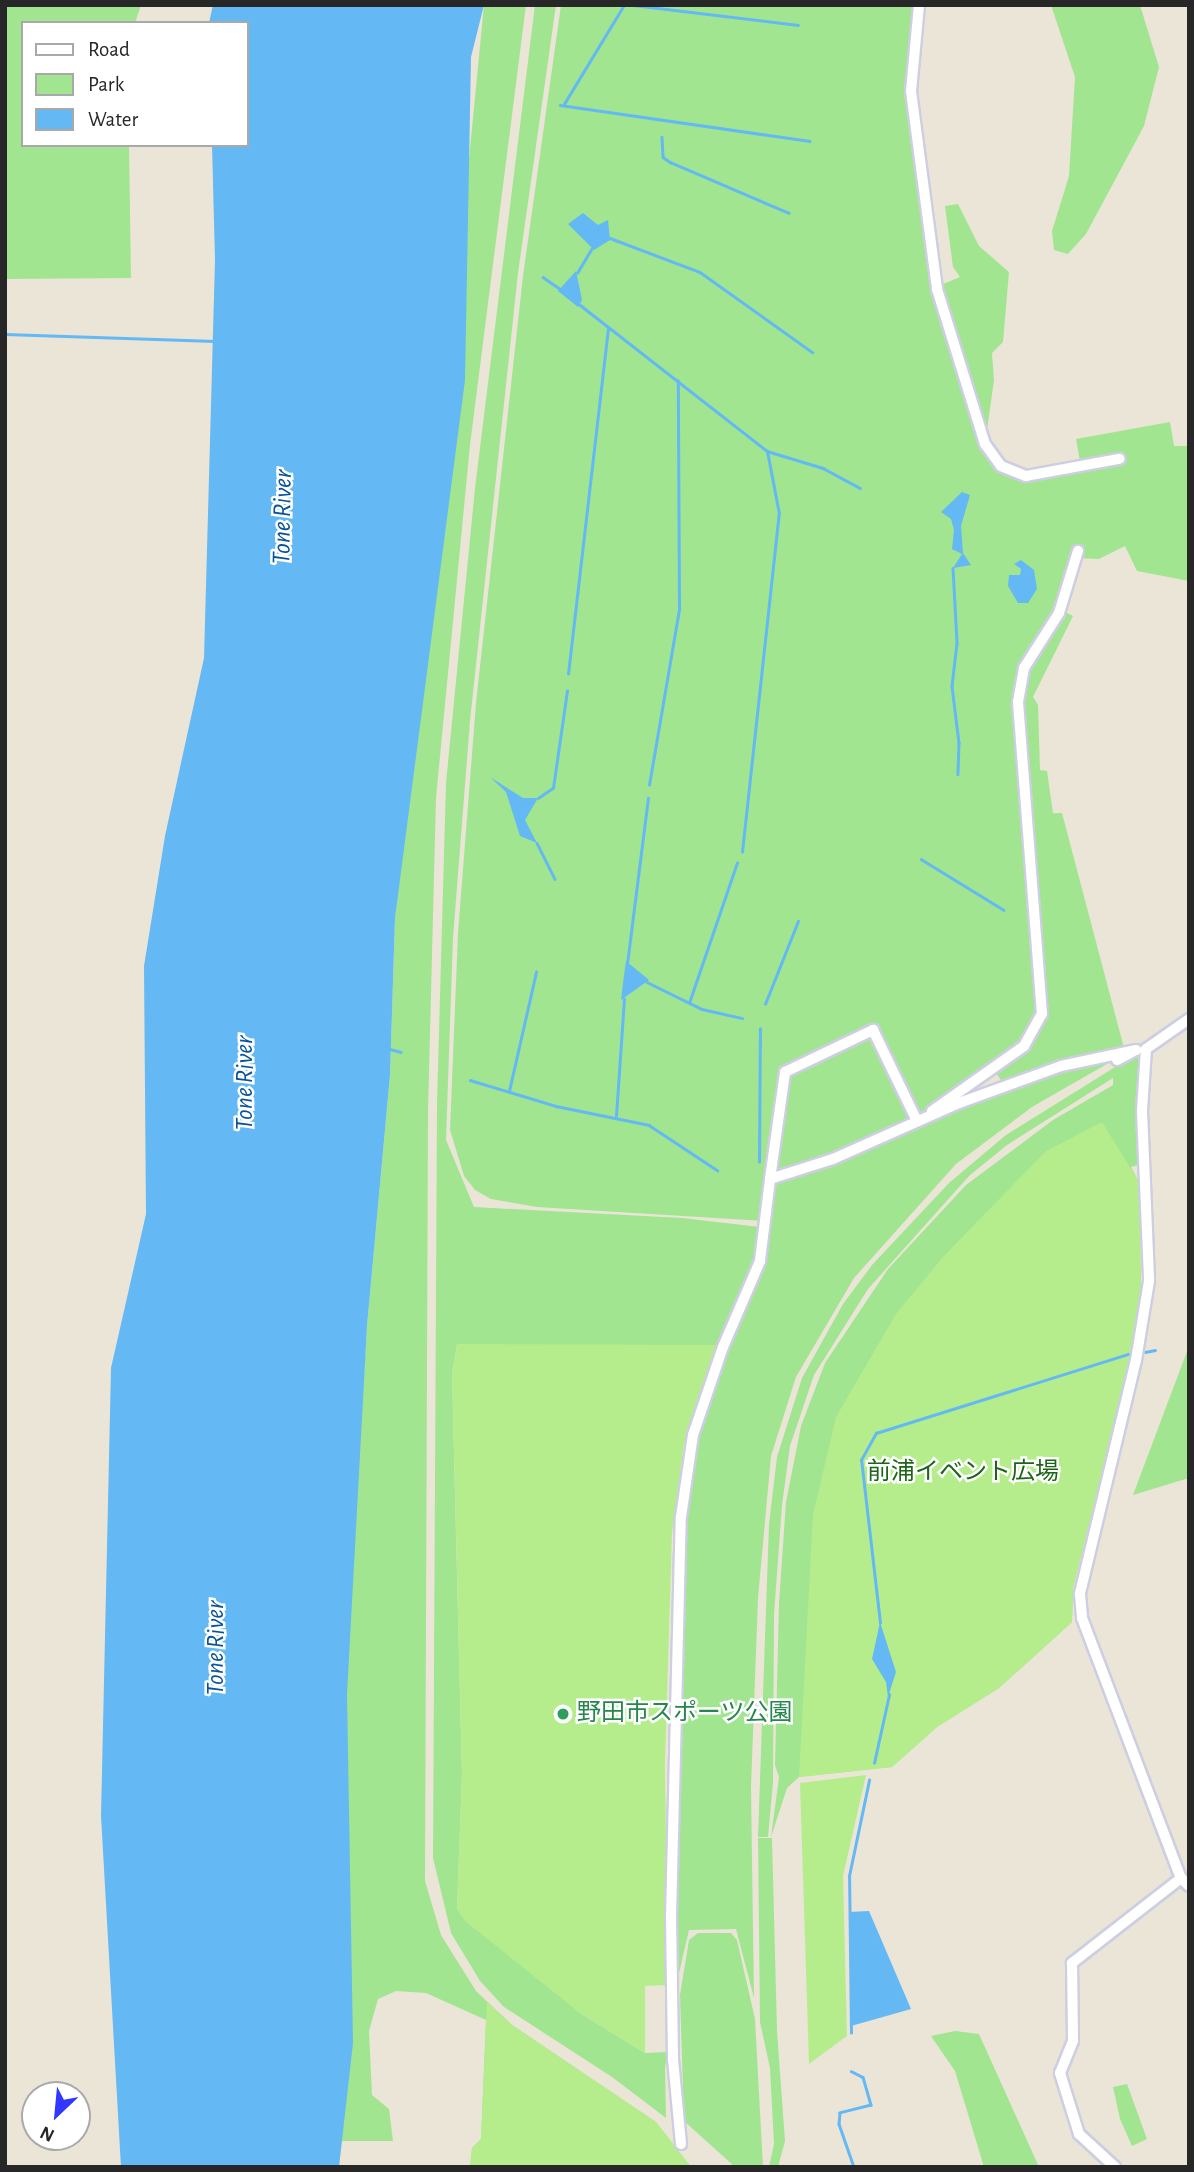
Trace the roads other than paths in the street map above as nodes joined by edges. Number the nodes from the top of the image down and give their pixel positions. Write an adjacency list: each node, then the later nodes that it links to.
1 (919, 5): 2 (street)
2 (1119, 459)
3 (1079, 551): 7 (street)
4 (1189, 1019): 5 (street)
5 (1141, 1050): 6 (street); 8 (street); 11 (street)
6 (1116, 1060)
7 (992, 1067): 8 (street); 9 (street)
8 (1003, 1086): 9 (street)
9 (917, 1121): 10 (street); 10 (street)
10 (770, 1179): 12 (street)
11 (1185, 1882): 13 (street)
12 (681, 2144)
13 (1115, 2167)

